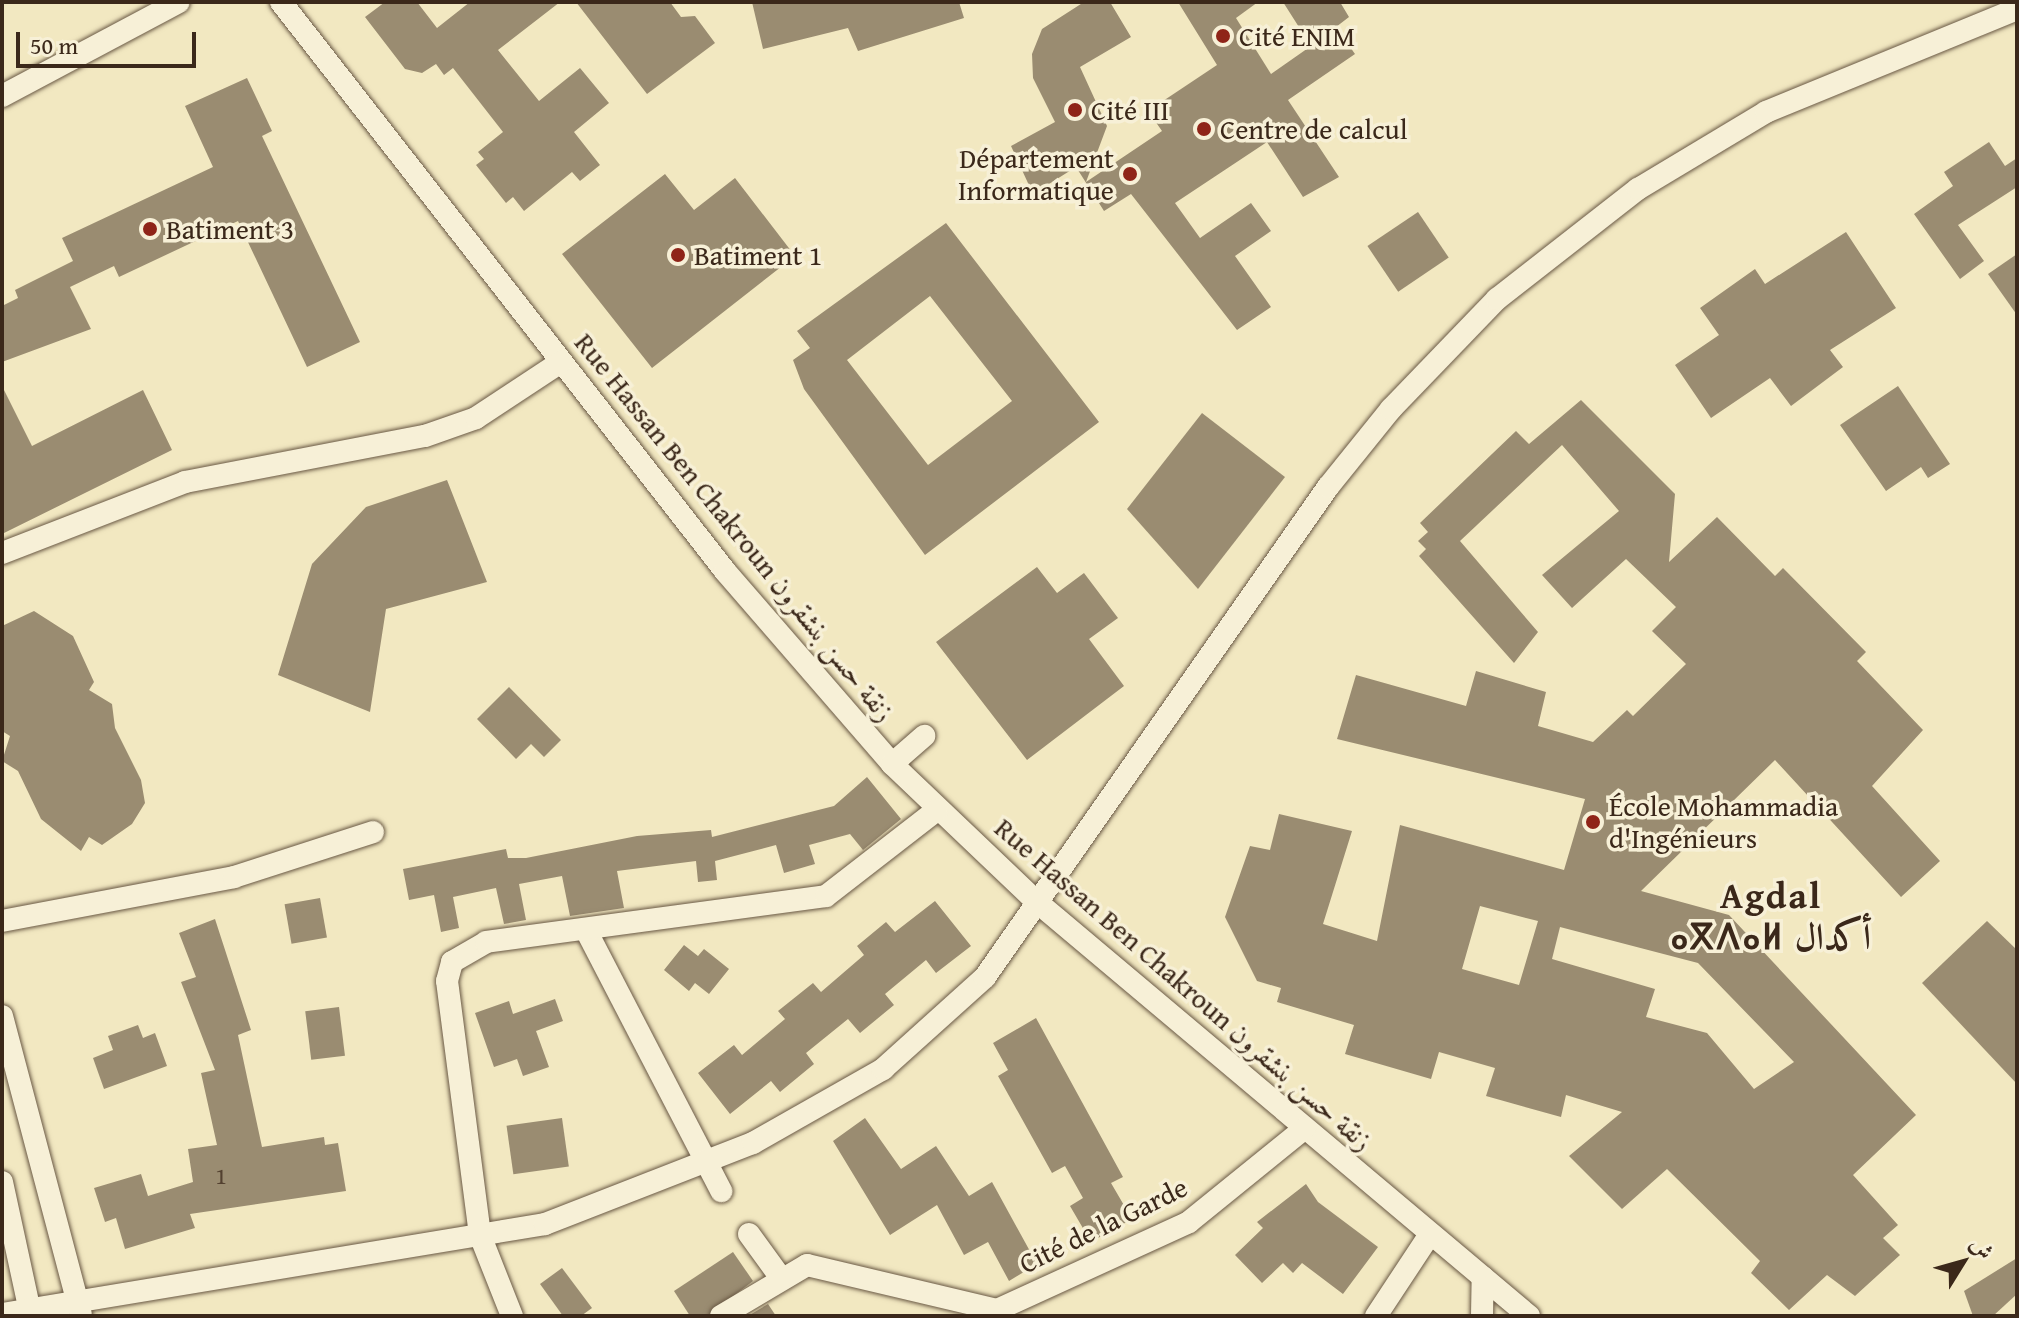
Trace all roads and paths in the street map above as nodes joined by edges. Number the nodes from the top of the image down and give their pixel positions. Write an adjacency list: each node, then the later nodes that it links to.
1 (179, 2): 4 (street)
2 (281, 2): 5 (street, Rue Hassan Ben Chakroun زنقة حسن بنشقرون)
3 (2017, 9): 11 (street)
4 (2, 96)
5 (561, 362): 6 (street); 8 (street, Rue Hassan Ben Chakroun زنقة حسن بنشقرون)
6 (2, 553)
7 (924, 736): 8 (street)
8 (892, 764): 9 (street, Rue Hassan Ben Chakroun زنقة حسن بنشقرون)
9 (937, 810): 11 (street, Rue Hassan Ben Chakroun زنقة حسن بنشقرون); 13 (street)
10 (373, 832): 12 (street)
11 (1037, 902): 15 (street, Rue Hassan Ben Chakroun زنقة حسن بنشقرون); 16 (street)
12 (2, 921)
13 (587, 932): 16 (street); 21 (street)
14 (2, 1016): 24 (street)
15 (1305, 1128): 20 (street, Rue Hassan Ben Chakroun زنقة حسن بنشقرون); 26 (street, Cité de la Garde)
16 (707, 1163): 18 (street); 21 (street)
17 (2, 1182): 25 (street)
18 (721, 1191)
19 (749, 1234): 23 (street)
20 (1430, 1234): 22 (street, Rue Hassan Ben Chakroun زنقة حسن بنشقرون); 30 (street)
21 (480, 1235): 24 (street); 28 (street)
22 (1483, 1277): 31 (street); 32 (street, Rue Hassan Ben Chakroun زنقة حسن بنشقرون)
23 (781, 1278): 26 (street, Cité de la Garde); 29 (street, Cité de la Garde)
24 (80, 1309): 25 (street)
25 (30, 1313): 27 (street)
26 (999, 1313)
27 (2, 1314)
28 (512, 1316)
29 (721, 1316)
30 (1376, 1316)
31 (1482, 1316)
32 (1529, 1316)

